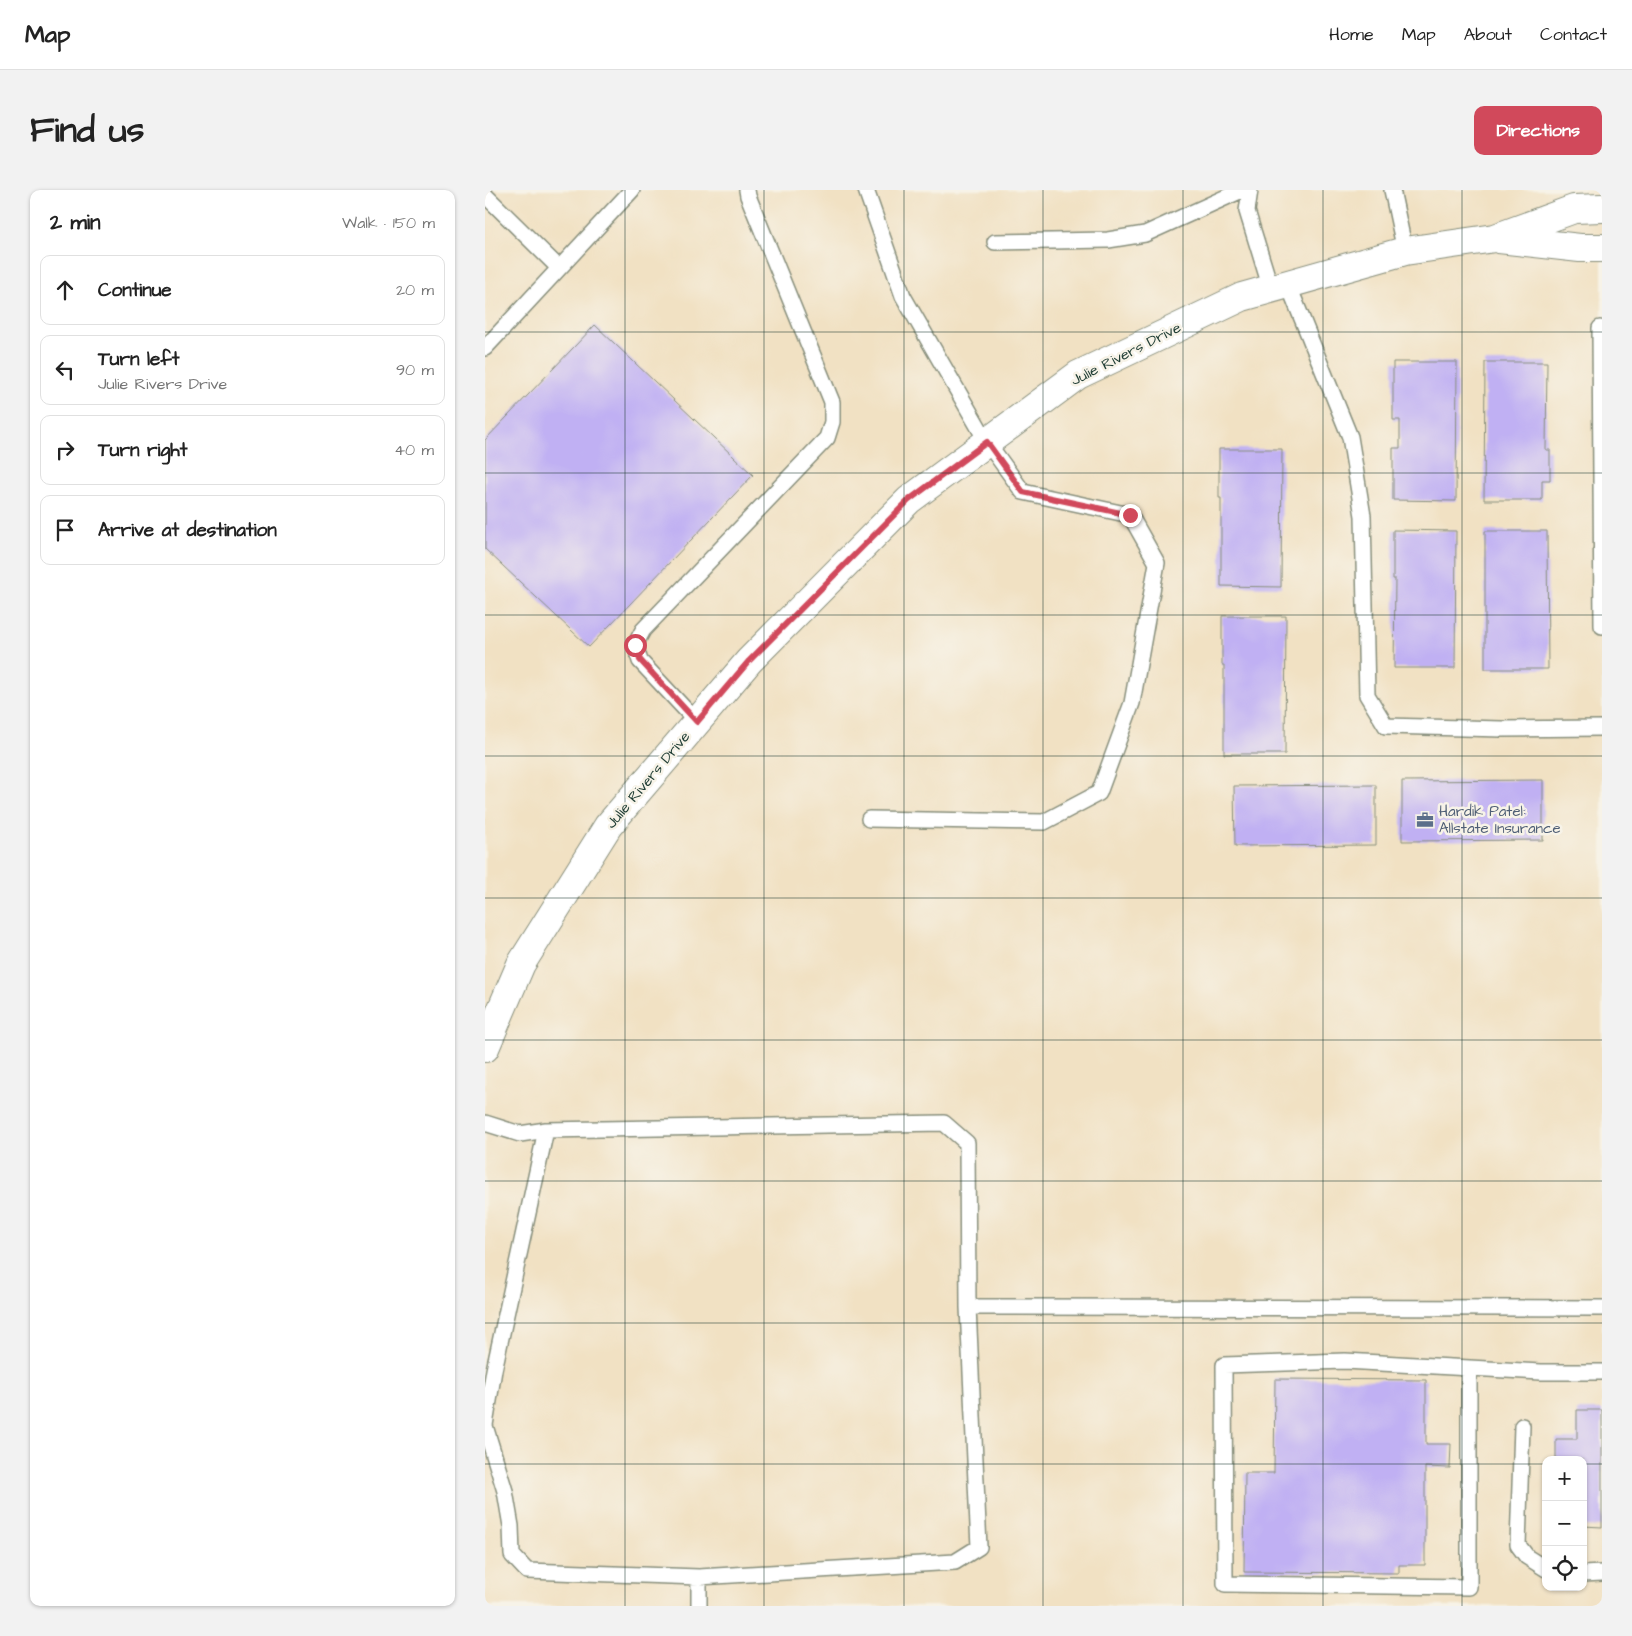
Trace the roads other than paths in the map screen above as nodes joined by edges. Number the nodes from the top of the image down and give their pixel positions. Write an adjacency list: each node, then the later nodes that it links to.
1 (632, 190): 13 (lane)
2 (747, 190): 19 (lane)
3 (866, 190): 17 (lane)
4 (1242, 190): 10 (lane)
5 (1250, 190): 14 (lane)
6 (1392, 190): 12 (lane)
7 (485, 195): 13 (lane)
8 (1602, 208): 9 (street, Julie Rivers Drive)
9 (1495, 238): 11 (street, Julie Rivers Drive); 12 (street, Julie Rivers Drive)
10 (995, 242)
11 (1602, 248)
12 (1405, 251): 14 (street, Julie Rivers Drive)
13 (559, 268): 16 (lane)
14 (1280, 286): 17 (street, Julie Rivers Drive); 20 (lane)
15 (1601, 328): 18 (lane)
16 (485, 348)
17 (987, 442): 19 (street, Julie Rivers Drive); 21 (lane)
18 (1602, 626)
19 (697, 722): 22 (street, Julie Rivers Drive)
20 (1602, 728)
21 (869, 819)
22 (485, 1048)
23 (485, 1123): 24 (lane)
24 (546, 1130): 25 (lane); 29 (lane)
25 (968, 1307): 26 (lane); 34 (lane)
26 (1602, 1308)
27 (1469, 1368): 27 (lane); 28 (lane)
28 (1602, 1372)
29 (485, 1425): 34 (lane)
30 (1522, 1426): 31 (lane)
31 (1542, 1566)
32 (1602, 1573): 33 (lane)
33 (1587, 1574)
34 (699, 1577): 35 (lane)
35 (699, 1606)

